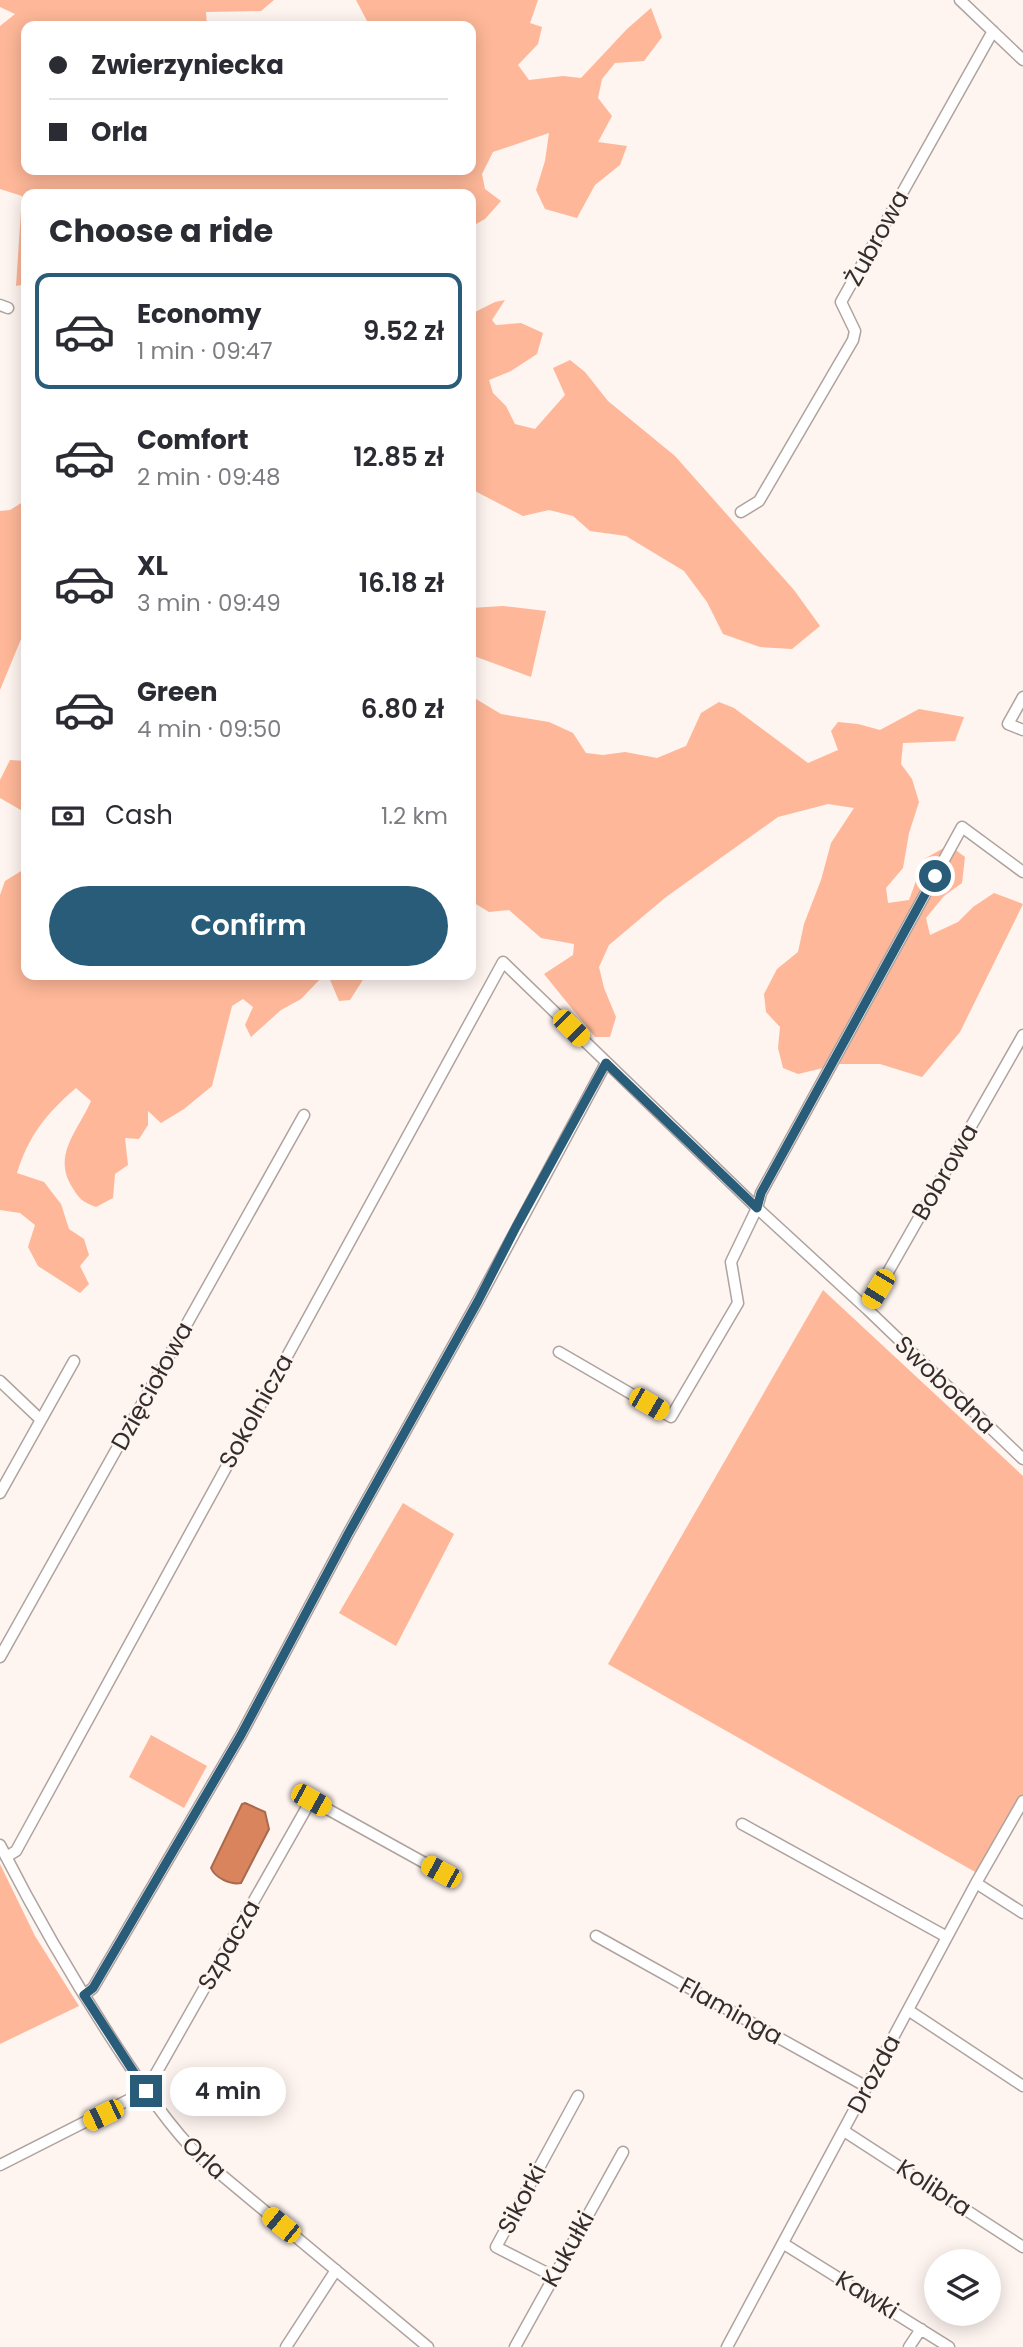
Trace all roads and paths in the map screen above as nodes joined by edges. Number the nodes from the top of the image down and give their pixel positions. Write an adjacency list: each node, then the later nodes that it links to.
1 (961, 0): 2 (street)
2 (993, 31): 3 (street); 4 (street, Żubrowa)
3 (1023, 60)
4 (741, 512)
5 (1023, 697): 6 (street)
6 (1023, 730)
7 (1023, 872): 12 (street)
8 (503, 962): 10 (street, Swobodna); 24 (street, Sokolnicza)
9 (1023, 1035): 13 (street, Bobrowa)
10 (606, 1063): 12 (street, Swobodna); 30 (street)
11 (304, 1115): 20 (street, Dzięciołowa)
12 (757, 1208): 13 (street, Swobodna); 14 (street)
13 (867, 1309): 18 (street, Swobodna)
14 (559, 1352)
15 (74, 1361): 17 (street)
16 (0, 1381): 17 (street)
17 (41, 1420): 19 (street)
18 (1023, 1459)
19 (0, 1493)
20 (0, 1657)
21 (1023, 1801): 26 (street, Drozda)
22 (743, 1824): 29 (street)
23 (0, 1845): 24 (street, Orla)
24 (6, 1857): 30 (street, Orla)
25 (441, 1872): 34 (street, Szpacza)
26 (976, 1884): 27 (street); 29 (street, Drozda)
27 (1023, 1913)
28 (596, 1936): 33 (street, Flaminga)
29 (947, 1937): 31 (street, Drozda)
30 (84, 1995): 34 (street, Orla)
31 (908, 2010): 32 (street); 33 (street, Drozda)
32 (1023, 2086)
33 (867, 2087): 36 (street, Drozda)
34 (146, 2091): 38 (street); 41 (street, Orla)
35 (578, 2096): 42 (street, Sikorki)
36 (844, 2130): 39 (street, Drozda); 40 (street, Kolibra)
37 (623, 2152): 42 (street, Kukułki)
38 (0, 2165)
39 (783, 2244): 43 (street, Kawki); 47 (street, Drozda)
40 (1023, 2247)
41 (336, 2270): 44 (street); 45 (street, Orla)
42 (553, 2276): 46 (street, Kukułki)
43 (921, 2329): 48 (street); 49 (street, Kawki)
44 (286, 2347)
45 (428, 2347)
46 (515, 2347)
47 (727, 2347)
48 (909, 2347)
49 (949, 2347)

